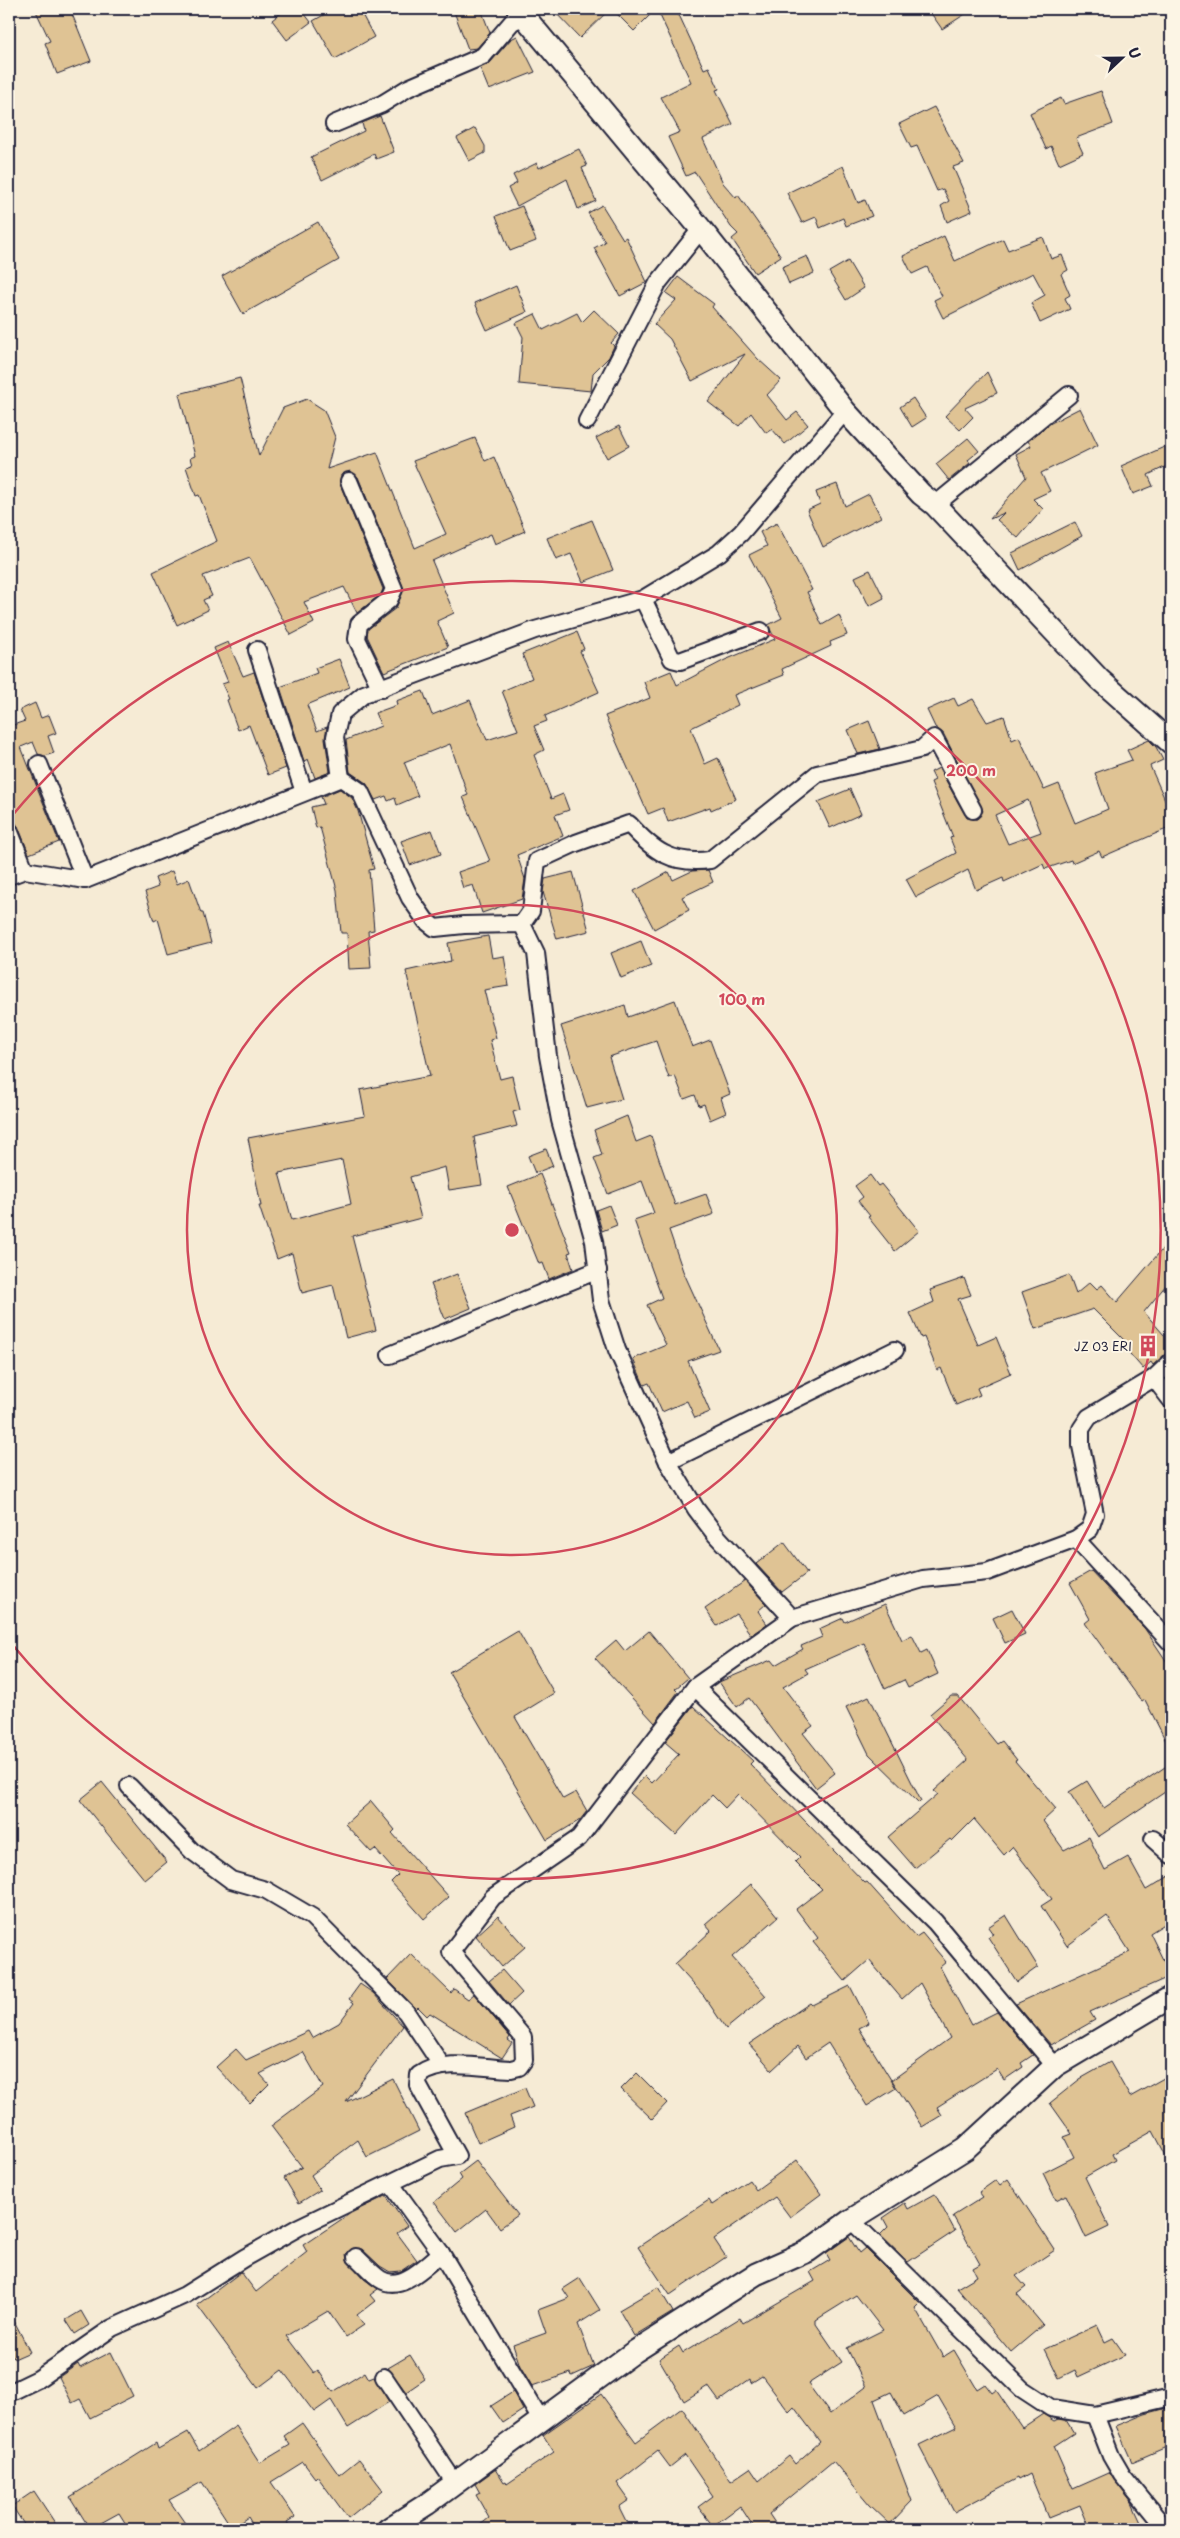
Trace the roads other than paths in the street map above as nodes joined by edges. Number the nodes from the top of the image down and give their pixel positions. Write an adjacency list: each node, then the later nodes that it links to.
1 (521, 12): 2 (street); 3 (street)
2 (334, 124)
3 (701, 229): 5 (street); 6 (street)
4 (1069, 395): 8 (street)
5 (845, 411): 8 (street); 9 (street)
6 (588, 421)
7 (349, 481): 12 (street)
8 (935, 505): 13 (street)
9 (642, 600): 10 (street); 12 (street)
10 (760, 631)
11 (257, 650): 16 (street)
12 (381, 689): 15 (street)
13 (1171, 744)
14 (39, 764): 21 (street)
15 (341, 778): 16 (street); 22 (street)
16 (304, 792): 21 (street)
17 (973, 810): 22 (street)
18 (9, 830): 19 (street)
19 (26, 870): 20 (street); 21 (street)
20 (9, 876)
21 (85, 880)
22 (522, 924): 23 (street)
23 (598, 1270): 25 (street); 29 (street)
24 (895, 1350): 29 (street)
25 (390, 1355)
26 (1171, 1362): 27 (street)
27 (1154, 1378): 28 (street); 30 (street)
28 (1171, 1400)
29 (668, 1462): 31 (street)
30 (1076, 1539): 31 (street); 32 (street)
31 (792, 1618): 33 (street)
32 (1171, 1643)
33 (695, 1687): 38 (street); 39 (street)
34 (129, 1786): 38 (street)
35 (1153, 1839): 36 (street)
36 (1171, 1855)
37 (1171, 1997): 39 (street)
38 (442, 2066): 40 (street)
39 (1055, 2066): 41 (street)
40 (391, 2184): 42 (street); 45 (street)
41 (851, 2220): 47 (street); 48 (street)
42 (441, 2253): 43 (street); 48 (street)
43 (356, 2256)
44 (384, 2377): 49 (street)
45 (9, 2392)
46 (1171, 2397): 47 (street)
47 (1095, 2415): 51 (street)
48 (541, 2420): 49 (street)
49 (455, 2483): 50 (street)
50 (388, 2529)
51 (1166, 2529)

